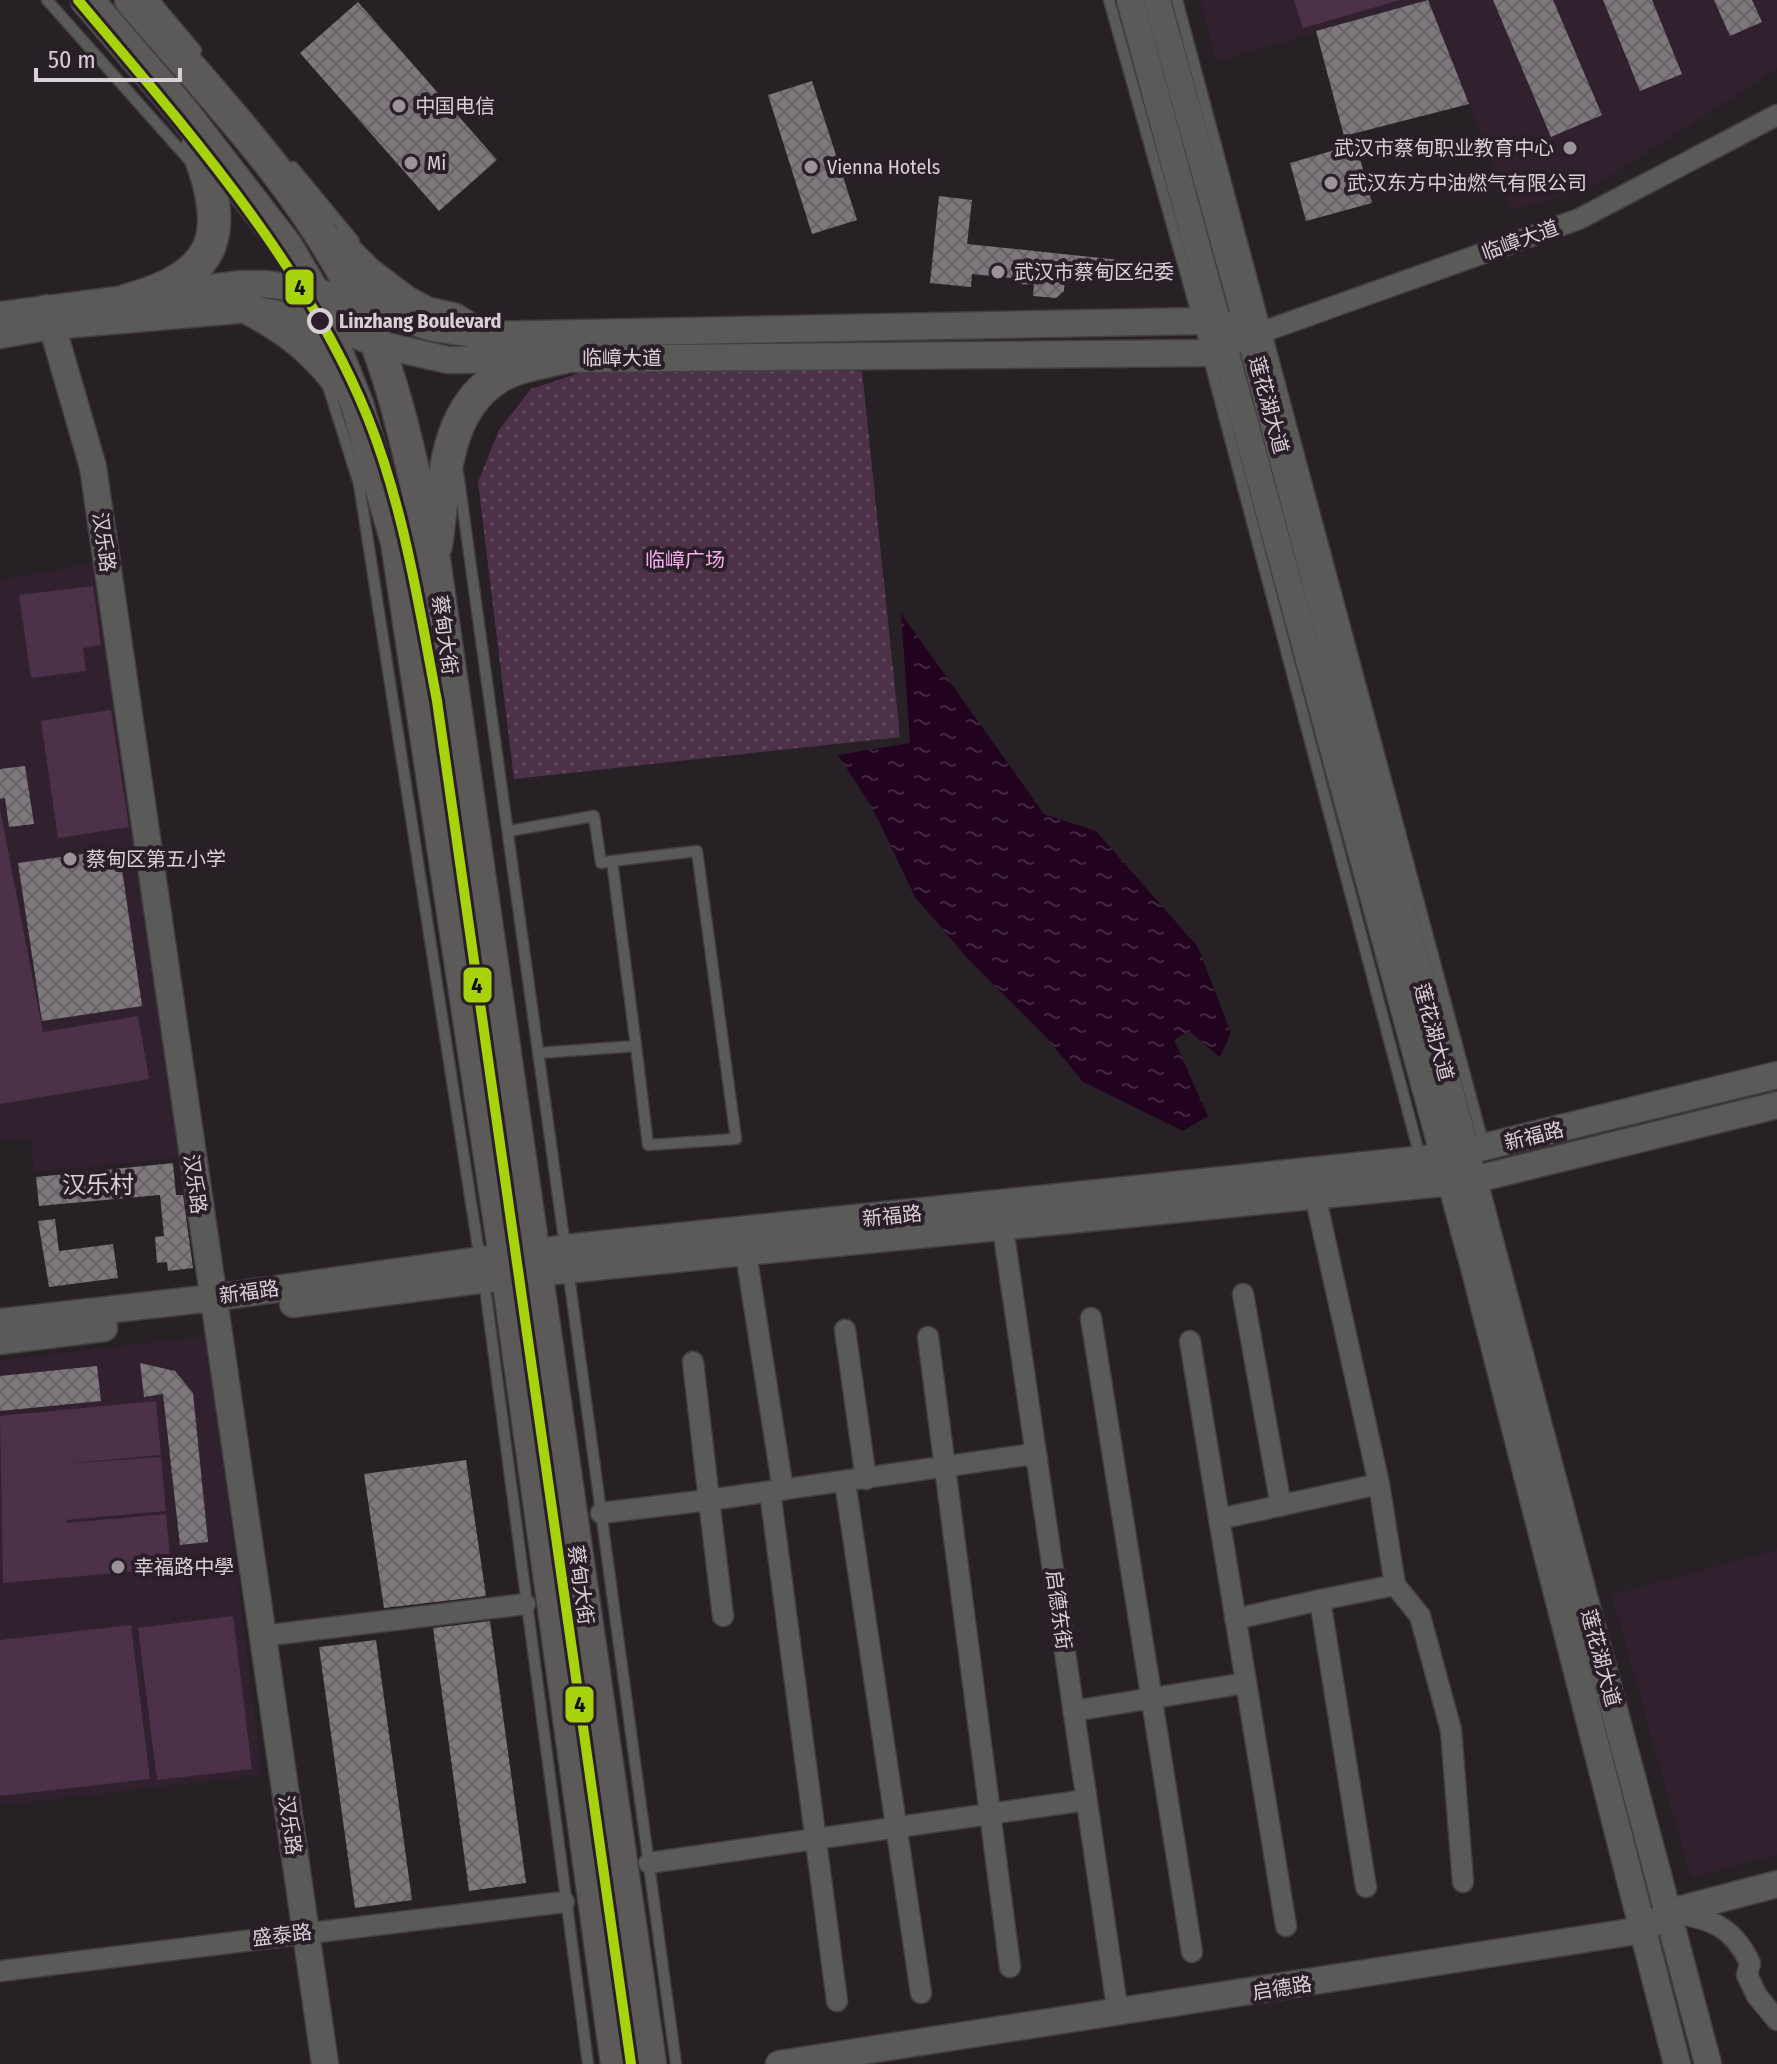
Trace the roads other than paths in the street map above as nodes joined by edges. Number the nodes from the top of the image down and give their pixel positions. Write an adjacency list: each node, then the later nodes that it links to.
1 (47, 0): 13 (lane)
2 (87, 0): 10 (main road, 蔡甸大街)
3 (131, 0): 12 (main road, 蔡甸大街)
4 (154, 0): 9 (lane)
5 (1109, 0): 24 (lane, 莲花湖大道)
6 (1130, 0): 24 (street, 莲花湖大道)
7 (1157, 0): 21 (street, 莲花湖大道)
8 (1177, 0): 21 (lane, 莲花湖大道)
9 (204, 60)
10 (182, 111): 13 (main road); 14 (main road, 蔡甸大街)
11 (1777, 115): 21 (street, 临嶂大道)
12 (287, 172): 16 (main road, 蔡甸大街); 23 (main road)
13 (212, 185): 15 (main road)
14 (312, 290): 15 (street, 临嶂大道); 16 (street, 临嶂大道); 20 (main road, 蔡甸大街)
15 (128, 300): 19 (street, 临嶂大道)
16 (359, 302): 23 (street, 临嶂大道); 25 (main road, 蔡甸大街)
17 (250, 309): 19 (street, 临嶂大道); 20 (street, 临嶂大道); 26 (main road)
18 (0, 315): 19 (street, 临嶂大道)
19 (49, 317): 22 (street, 临嶂大道); 44 (street, 汉乐路)
20 (328, 323): 25 (street, 临嶂大道); 28 (main road, 蔡甸大街)
21 (1259, 331): 24 (street, 临嶂大道); 37 (street, 莲花湖大道)
22 (0, 335)
23 (479, 335): 24 (street, 临嶂大道)
24 (1212, 336): 27 (street, 临嶂大道); 37 (street, 莲花湖大道)
25 (377, 344): 27 (street, 临嶂大道); 30 (main road, 蔡甸大街)
26 (318, 354): 28 (main road); 42 (lane, 蔡甸大街)
27 (561, 358): 29 (main road)
28 (357, 404): 42 (main road, 蔡甸大街)
29 (453, 437): 30 (main road); 31 (lane, 蔡甸大街)
30 (434, 560): 42 (main road, 蔡甸大街)
31 (508, 831): 32 (lane); 34 (lane, 蔡甸大街)
32 (612, 861): 33 (lane); 33 (lane)
33 (636, 1046): 34 (lane)
34 (538, 1053): 41 (lane, 蔡甸大街)
35 (1777, 1075): 37 (street, 新福路)
36 (1777, 1105): 37 (street, 新福路)
37 (1456, 1163): 38 (street, 新福路); 39 (street, 新福路); 80 (street, 莲花湖大道); 82 (street, 莲花湖大道)
38 (1315, 1195): 39 (street, 新福路); 56 (street)
39 (1002, 1216): 40 (street, 新福路); 41 (street, 新福路); 52 (street, 启德东街)
40 (746, 1254): 41 (street, 新福路); 57 (street)
41 (567, 1260): 42 (street, 新福路); 60 (lane, 蔡甸大街)
42 (507, 1266): 44 (street, 新福路); 64 (lane, 蔡甸大街); 93 (main road, 蔡甸大街); 94 (main road, 蔡甸大街)
43 (1243, 1294): 59 (street)
44 (213, 1306): 46 (street, 新福路); 49 (street, 新福路); 67 (street, 汉乐路)
45 (1091, 1318): 69 (street)
46 (0, 1322)
47 (845, 1330): 54 (street)
48 (928, 1337): 53 (street)
49 (0, 1341)
50 (1190, 1341): 61 (street)
51 (693, 1362): 58 (street)
52 (1037, 1459): 53 (street); 70 (street, 启德东街)
53 (945, 1468): 54 (street); 72 (street)
54 (866, 1479): 55 (street)
55 (845, 1482): 57 (street); 73 (street)
56 (1379, 1484): 59 (street); 62 (street)
57 (776, 1491): 58 (street); 74 (street)
58 (709, 1500): 60 (street); 65 (street)
59 (1281, 1506): 61 (street)
60 (601, 1513): 75 (lane, 蔡甸大街)
61 (1219, 1519): 66 (street)
62 (1395, 1585): 63 (street); 76 (street)
63 (1320, 1600): 66 (street); 78 (street)
64 (525, 1604): 67 (street); 79 (lane, 蔡甸大街)
65 (723, 1616)
66 (1235, 1619): 68 (street)
67 (262, 1636): 83 (street, 汉乐路)
68 (1246, 1683): 69 (street); 81 (street)
69 (1151, 1697): 70 (street); 84 (street)
70 (1073, 1711): 71 (street, 启德东街)
71 (1086, 1800): 72 (street); 89 (street, 启德东街)
72 (990, 1814): 73 (street); 85 (street)
73 (895, 1829): 74 (street); 87 (street)
74 (817, 1839): 75 (street); 88 (street)
75 (649, 1863): 95 (lane, 蔡甸大街)
76 (1463, 1882)
77 (1777, 1884): 80 (street, 启德路)
78 (1366, 1887)
79 (564, 1902): 83 (street, 盛泰路); 92 (lane, 蔡甸大街)
80 (1670, 1912): 82 (street, 启德路); 90 (street); 98 (street, 莲花湖大道)
81 (1286, 1926)
82 (1643, 1930): 89 (street, 启德路); 97 (street, 莲花湖大道)
83 (305, 1932): 86 (street, 盛泰路); 91 (street, 汉乐路)
84 (1192, 1952)
85 (1010, 1967)
86 (0, 1971)
87 (921, 1993)
88 (837, 2001)
89 (1118, 2014): 96 (street, 启德路)
90 (1777, 2020)
91 (325, 2064)
92 (588, 2064)
93 (617, 2064)
94 (650, 2064)
95 (676, 2064)
96 (779, 2064)
97 (1677, 2064)
98 (1708, 2064)

